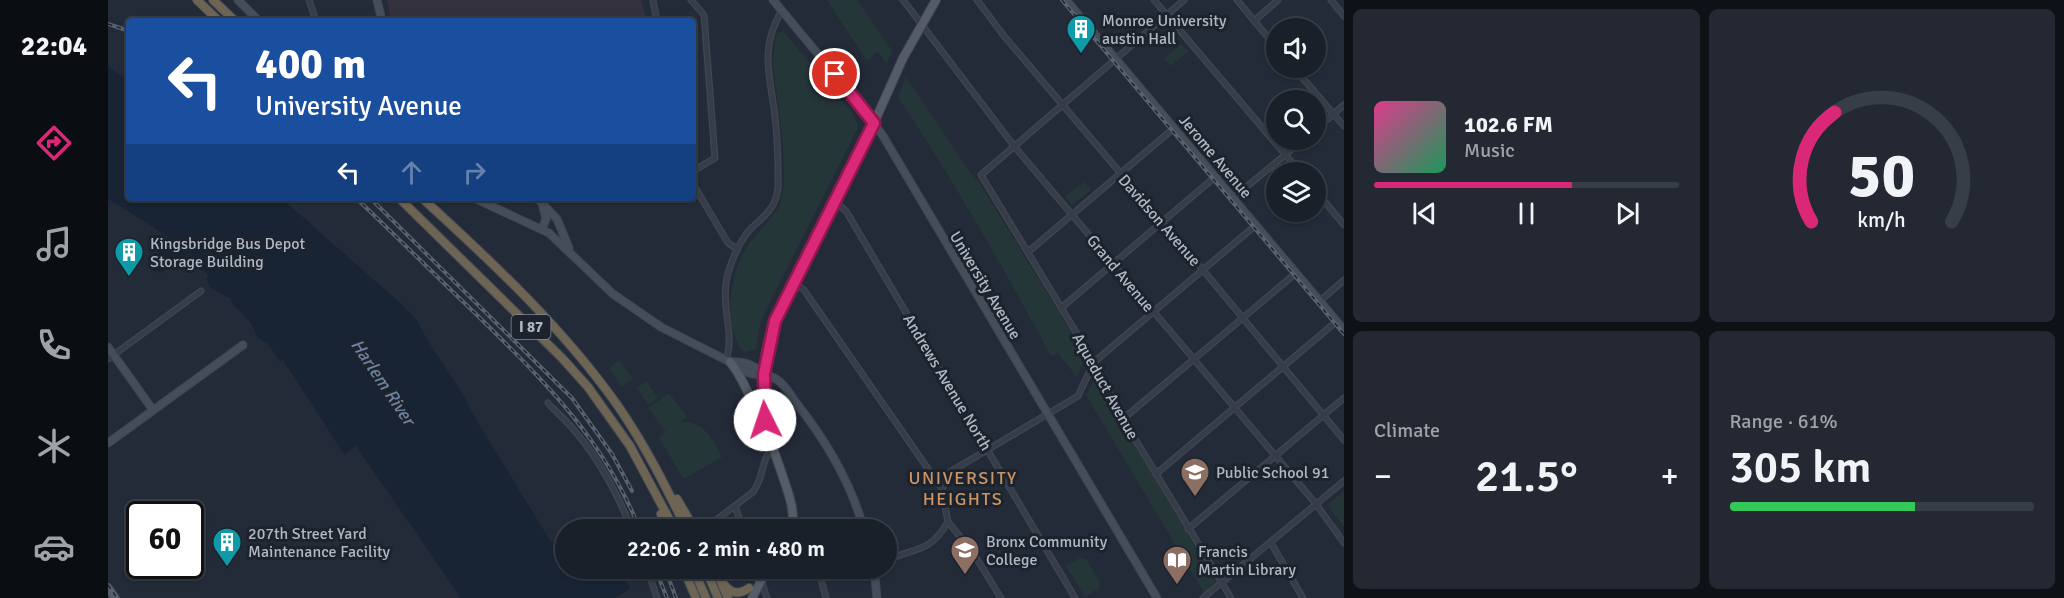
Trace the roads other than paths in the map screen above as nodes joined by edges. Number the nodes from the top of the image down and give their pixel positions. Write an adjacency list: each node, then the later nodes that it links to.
1 (197, 0): 21 (highway)
2 (213, 0): 22 (highway)
3 (238, 0): 23 (street)
4 (309, 0): 24 (street)
5 (377, 0): 25 (street)
6 (653, 0): 26 (street)
7 (691, 0): 43 (street)
8 (773, 0): 18 (street, University Avenue)
9 (903, 0): 28 (street, Grand Avenue)
10 (936, 0): 28 (main road)
11 (977, 0): 32 (street, Davidson Avenue)
12 (1066, 0): 30 (street, Jerome Avenue)
13 (1154, 0): 19 (street)
14 (1184, 0): 19 (street)
15 (1237, 0): 27 (street)
16 (1278, 0): 27 (street)
17 (1330, 0): 20 (street)
18 (782, 10): 36 (street, University Avenue); 61 (street)
19 (1167, 15): 30 (street); 41 (street)
20 (1344, 16)
21 (216, 18)
22 (232, 18)
23 (256, 18)
24 (315, 18)
25 (381, 18)
26 (656, 18)
27 (1254, 21): 29 (street)
28 (921, 26): 36 (main road); 39 (street, Grand Avenue)
29 (1266, 35)
30 (1116, 59): 32 (street); 38 (street, Jerome Avenue)
31 (1303, 78): 34 (street)
32 (1062, 105): 39 (street); 44 (street, Davidson Avenue)
33 (1344, 105): 34 (street)
34 (1334, 113): 35 (street); 37 (street)
35 (1326, 120)
36 (874, 123): 52 (main road); 88 (street, University Avenue)
37 (1344, 126)
38 (1174, 128): 44 (street); 45 (street, Jerome Avenue)
39 (1014, 146): 54 (street, Grand Avenue); 63 (street, Aqueduct Avenue)
40 (1291, 150): 41 (street)
41 (1285, 155): 42 (street); 47 (street)
42 (1291, 162)
43 (696, 169)
44 (1120, 175): 54 (street); 56 (street, Davidson Avenue)
45 (1215, 177): 47 (street, Jerome Avenue); 56 (street)
46 (696, 189): 61 (street)
47 (1233, 198): 57 (street, Jerome Avenue)
48 (402, 201): 97 (highway, I 87)
49 (425, 201): 96 (highway, I 87)
50 (481, 201): 59 (street)
51 (540, 201): 55 (street); 59 (street)
52 (834, 201): 68 (main road); 94 (street, Andrews Avenue North)
53 (1326, 203): 58 (street)
54 (1072, 215): 63 (street); 64 (street, Grand Avenue)
55 (554, 216): 60 (street); 62 (street)
56 (1161, 223): 64 (street); 65 (street, Davidson Avenue)
57 (1256, 225): 65 (street); 66 (street, Jerome Avenue)
58 (1344, 225)
59 (542, 229): 60 (street)
60 (555, 237): 62 (street)
61 (737, 249): 80 (street)
62 (571, 252): 80 (street)
63 (1028, 252): 71 (street, Aqueduct Avenue)
64 (1113, 263): 71 (street); 72 (street, Grand Avenue)
65 (1203, 270): 72 (street); 73 (street, Davidson Avenue)
66 (1296, 273): 70 (street, Jerome Avenue); 73 (street)
67 (1344, 280): 70 (street)
68 (793, 282): 83 (main road); 100 (street)
69 (201, 291): 78 (street)
70 (1320, 301): 74 (street, Jerome Avenue)
71 (1061, 308): 81 (street, Aqueduct Avenue)
72 (1153, 312): 79 (street, Grand Avenue); 81 (street)
73 (1242, 319): 79 (street); 82 (street, Davidson Avenue)
74 (1337, 321): 75 (street, Jerome Avenue); 82 (street)
75 (1344, 330)
76 (243, 345): 87 (street)
77 (108, 347): 78 (street)
78 (111, 357): 87 (street)
79 (1194, 360): 86 (street, Grand Avenue); 90 (street)
80 (728, 361): 83 (street); 93 (main road)
81 (1094, 362): 88 (street); 90 (street, Aqueduct Avenue)
82 (1283, 367): 86 (street); 89 (street, Davidson Avenue)
83 (764, 374): 93 (main road); 111 (street)
84 (1344, 398): 89 (street)
85 (548, 403): 104 (street)
86 (1235, 408): 95 (street, Grand Avenue); 98 (street)
87 (153, 410): 92 (street)
88 (1047, 413): 94 (street); 141 (street, University Avenue)
89 (1324, 416): 91 (street, Davidson Avenue); 95 (street)
90 (1123, 419): 98 (street, Aqueduct Avenue)
91 (1344, 440)
92 (108, 443)
93 (772, 445): 102 (street); 103 (main road)
94 (987, 449): 100 (street); 140 (street, Andrews Avenue North)
95 (1276, 456): 101 (street, Grand Avenue); 113 (street)
96 (649, 457): 107 (highway, I 87); 108 (highway)
97 (645, 471): 105 (highway); 106 (highway, I 87)
98 (1156, 474): 113 (street, Aqueduct Avenue)
99 (1344, 481): 101 (street)
100 (942, 489): 112 (street)
101 (1316, 504): 114 (street); 115 (street, Grand Avenue)
102 (735, 506): 109 (street); 110 (street)
103 (794, 518)
104 (627, 519)
105 (664, 519)
106 (669, 519)
107 (681, 519)
108 (688, 519)
109 (718, 519)
110 (739, 519)
111 (860, 519)
112 (948, 522): 116 (street); 139 (street)
113 (1188, 529): 125 (street, Aqueduct Avenue)
114 (1271, 543): 125 (street); 144 (street)
115 (1344, 543)
116 (897, 556)
117 (651, 579): 129 (street)
118 (688, 579): 130 (highway)
119 (698, 579): 131 (highway)
120 (710, 579): 132 (highway)
121 (720, 579): 127 (highway); 133 (highway)
122 (760, 579): 127 (main road); 135 (main road); 136 (street)
123 (821, 579): 137 (street)
124 (875, 579): 138 (street)
125 (1222, 584): 142 (street); 143 (street, Aqueduct Avenue)
126 (108, 588): 128 (main road)
127 (750, 588): 134 (main road)
128 (115, 598)
129 (657, 598)
130 (696, 598)
131 (706, 598)
132 (718, 598)
133 (728, 598)
134 (740, 598)
135 (752, 598)
136 (767, 598)
137 (826, 598)
138 (877, 598)
139 (1002, 598)
140 (1075, 598)
141 (1157, 598)
142 (1203, 598)
143 (1231, 598)
144 (1303, 598)

